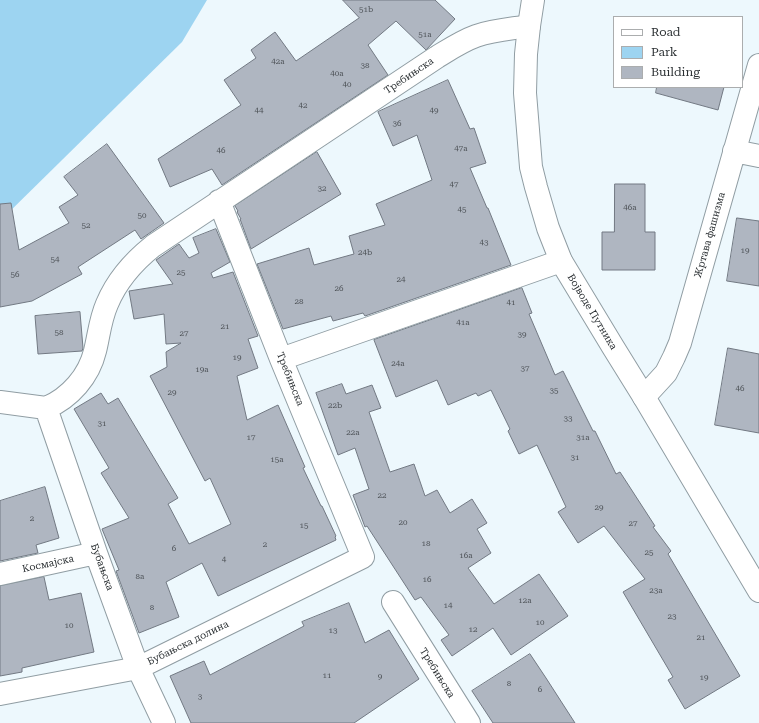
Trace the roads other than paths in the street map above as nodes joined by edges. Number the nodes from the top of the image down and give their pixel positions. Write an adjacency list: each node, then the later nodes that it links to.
1 (533, 0): 2 (street, Војводе Путника)
2 (529, 26): 6 (street, Требињска); 7 (street, Војводе Путника)
3 (759, 65): 4 (street, Жртава фашизма)
4 (734, 151): 5 (street); 9 (street, Жртава фашизма)
5 (759, 156)
6 (219, 201): 8 (street, Требињска); 11 (street, Требињска)
7 (561, 261): 8 (street); 9 (street, Војводе Путника)
8 (281, 359): 13 (street, Требињска)
9 (644, 397): 15 (street, Војводе Путника)
10 (0, 402): 11 (street)
11 (46, 408): 12 (street, Бубањска)
12 (96, 553): 14 (street, Космајска); 17 (street, Бубањска)
13 (363, 557): 17 (street, Бубањска долина)
14 (0, 574)
15 (759, 591)
16 (393, 602): 20 (street, Требињска)
17 (138, 668): 18 (street, Бубањска долина); 19 (street, Бубањска)
18 (0, 694)
19 (156, 719)
20 (469, 723)

